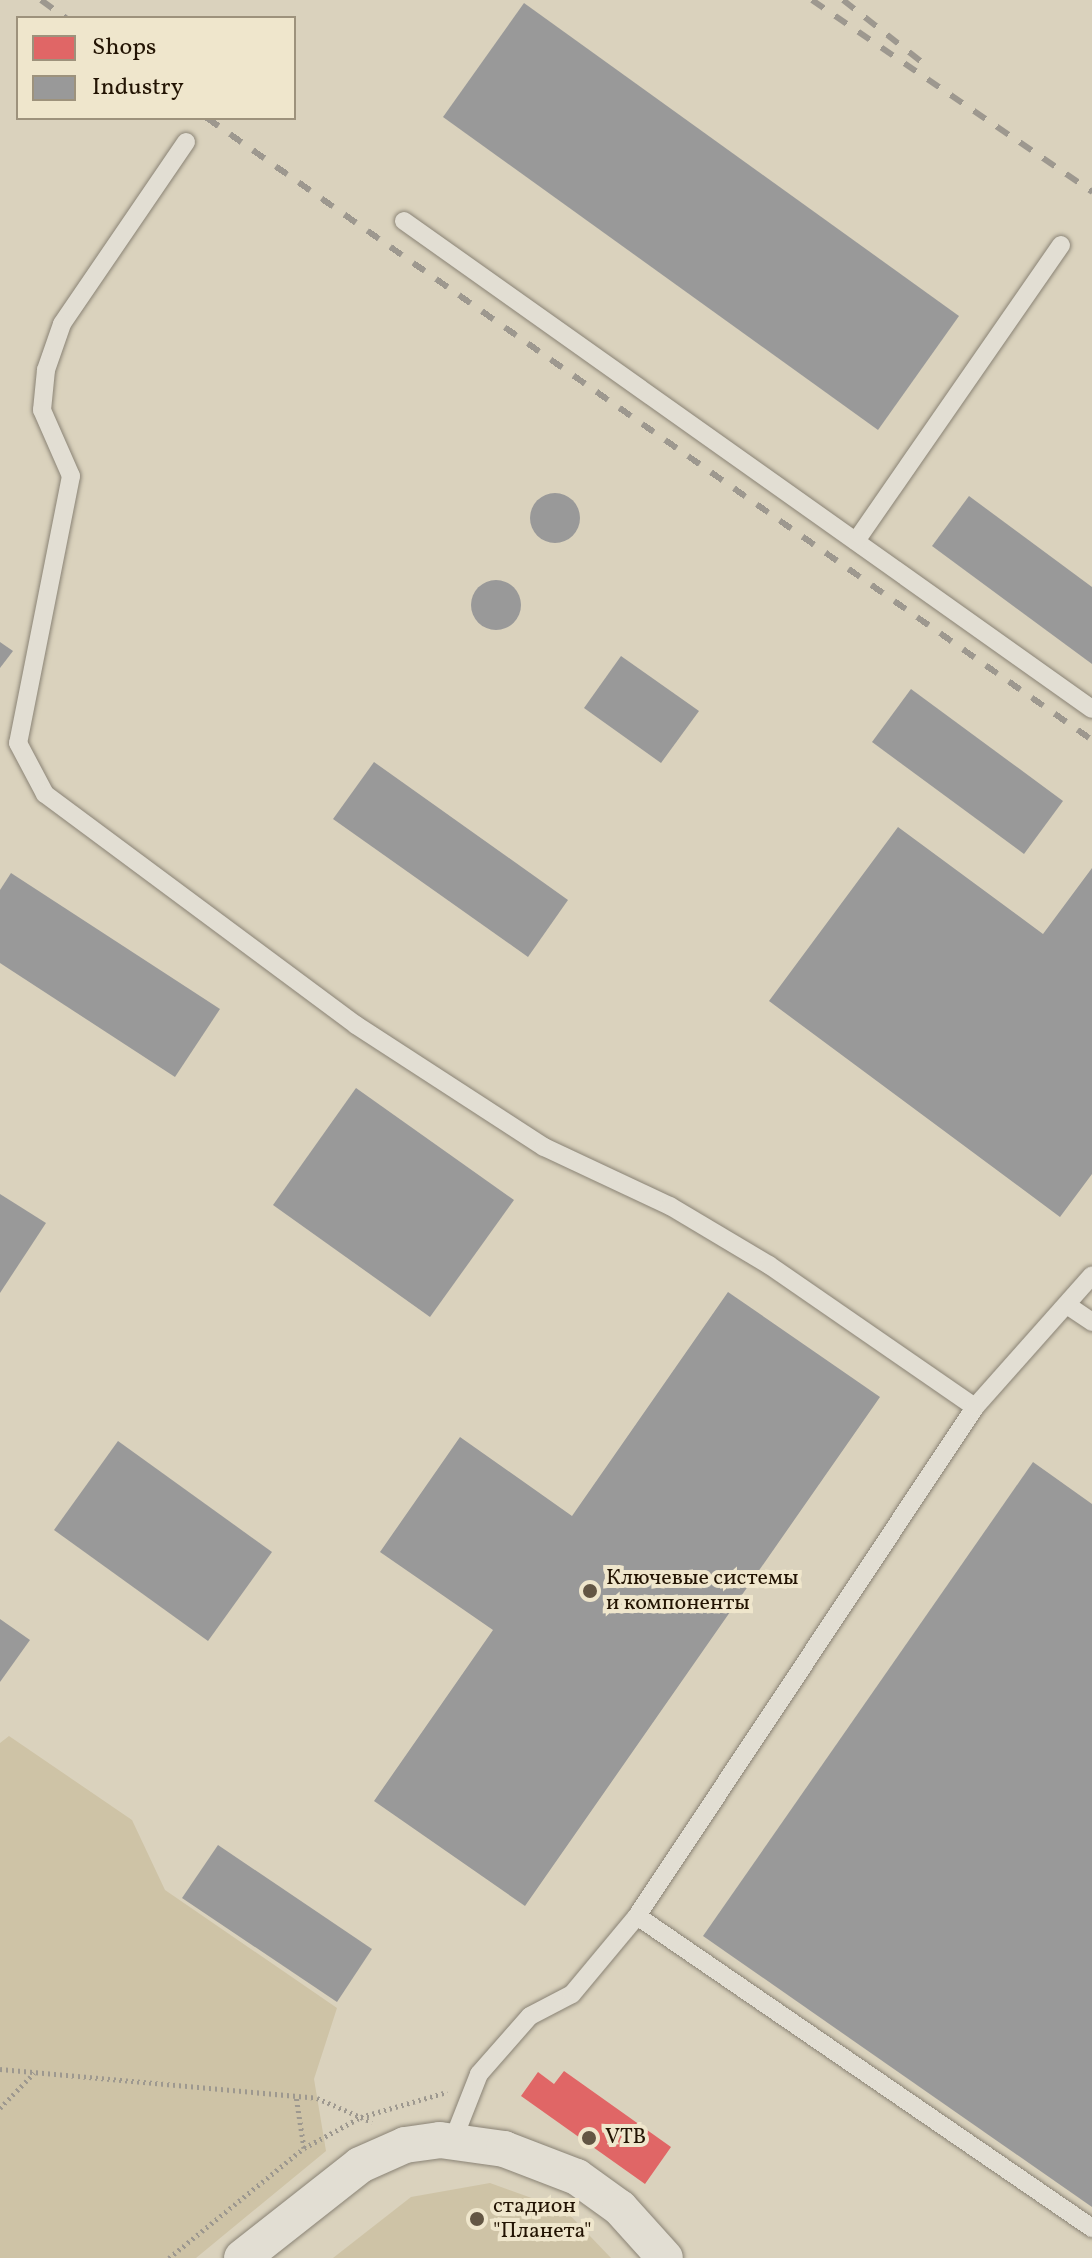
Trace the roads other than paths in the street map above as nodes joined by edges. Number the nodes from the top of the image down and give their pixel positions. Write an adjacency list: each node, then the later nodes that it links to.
1 (186, 142): 9 (lane)
2 (404, 221): 4 (lane)
3 (1061, 245): 4 (lane)
4 (856, 541): 5 (lane)
5 (1092, 709)
6 (1092, 1275): 7 (lane)
7 (1070, 1307): 8 (lane); 9 (lane)
8 (1092, 1322)
9 (975, 1407): 10 (lane)
10 (637, 1916): 11 (lane); 12 (lane)
11 (453, 2140): 13 (street); 14 (street)
12 (1092, 2228)
13 (242, 2258)
14 (665, 2258)

